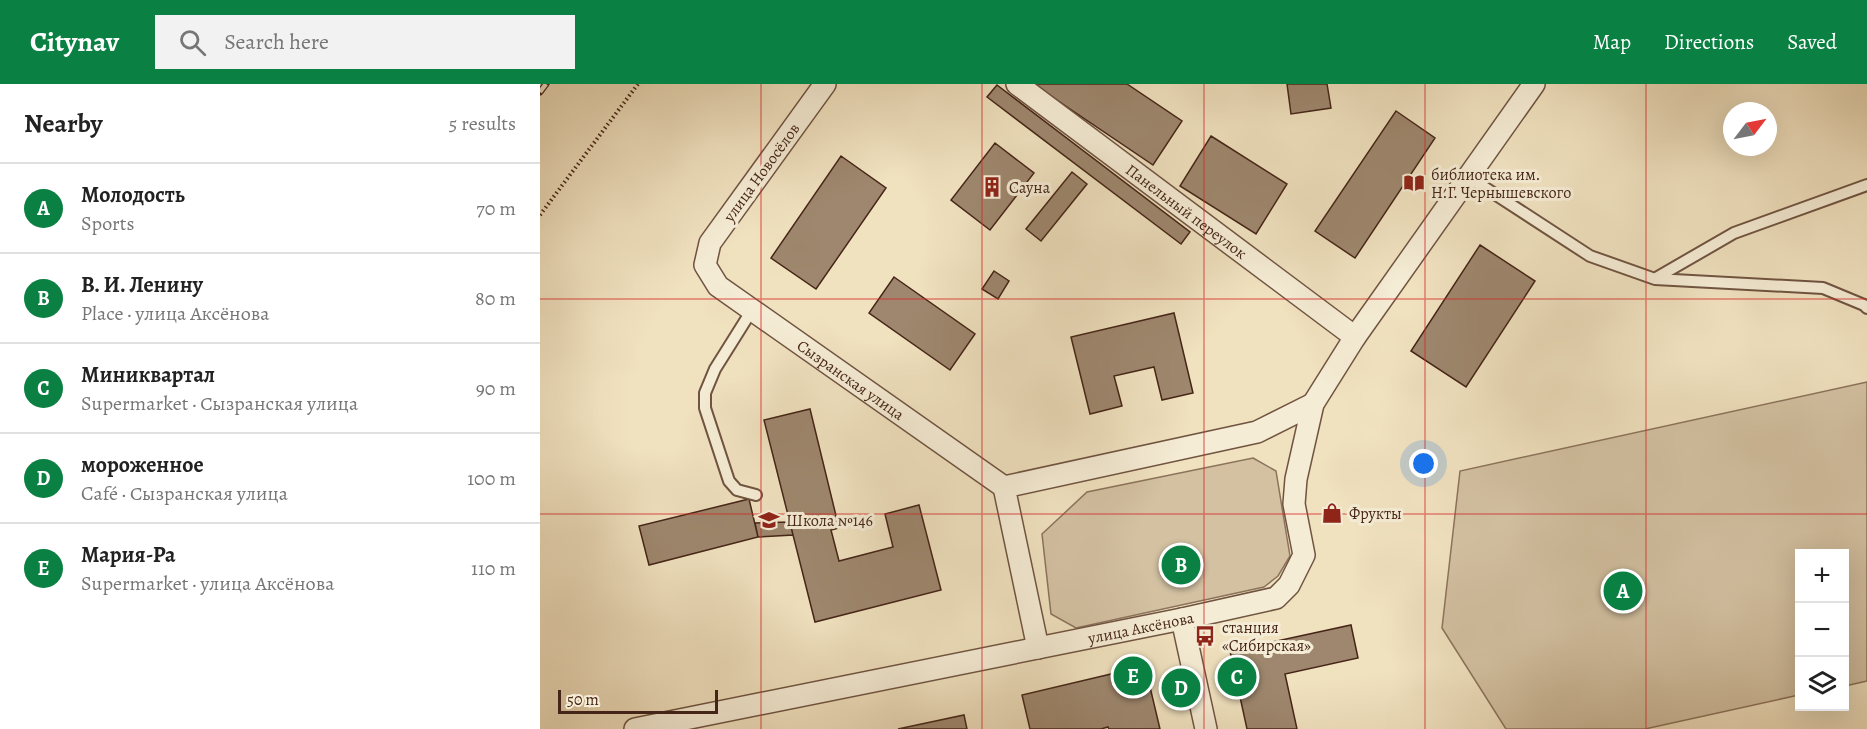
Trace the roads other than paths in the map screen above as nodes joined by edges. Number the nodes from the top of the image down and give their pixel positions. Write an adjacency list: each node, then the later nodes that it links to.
1 (825, 84): 6 (street, улица Новосёлов)
2 (1017, 84): 10 (street, Панельный переулок)
3 (1534, 84): 4 (street, улица Аксёнова)
4 (1467, 176): 7 (lane); 10 (street, улица Аксёнова)
5 (1867, 185): 7 (lane)
6 (705, 265): 9 (street, Сызранская улица)
7 (1655, 279): 8 (lane)
8 (1867, 308)
9 (752, 310): 12 (street, Сызранская улица); 13 (lane)
10 (1355, 337): 11 (street, улица Аксёнова)
11 (1314, 404): 12 (street); 14 (street, улица Аксёнова)
12 (1004, 487): 15 (street)
13 (756, 495)
14 (1182, 619): 15 (street, улица Аксёнова); 17 (street)
15 (1038, 648): 16 (street, улица Аксёнова)
16 (635, 729)
17 (1206, 729)

